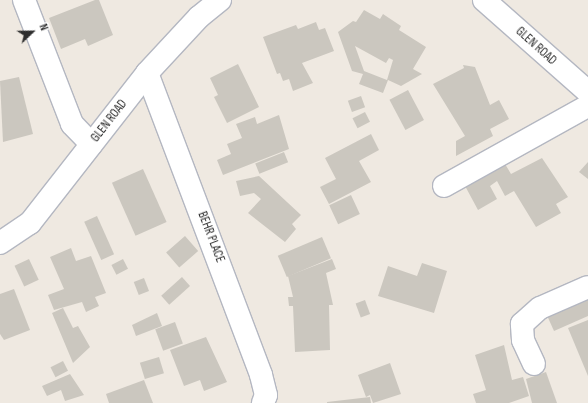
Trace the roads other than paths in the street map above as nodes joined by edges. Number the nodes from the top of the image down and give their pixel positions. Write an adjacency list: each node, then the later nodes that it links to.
1 (24, 0): 8 (street)
2 (220, 0): 4 (street, GLEN ROAD)
3 (484, 0): 6 (street, GLEN ROAD)
4 (196, 8): 5 (street, GLEN ROAD)
5 (148, 73): 8 (street, GLEN ROAD); 13 (street, BEHR PLACE)
6 (588, 92)
7 (588, 106): 9 (street)
8 (91, 144): 10 (street, GLEN ROAD)
9 (444, 186)
10 (0, 243)
11 (588, 287): 12 (street)
12 (534, 364)
13 (263, 403)

